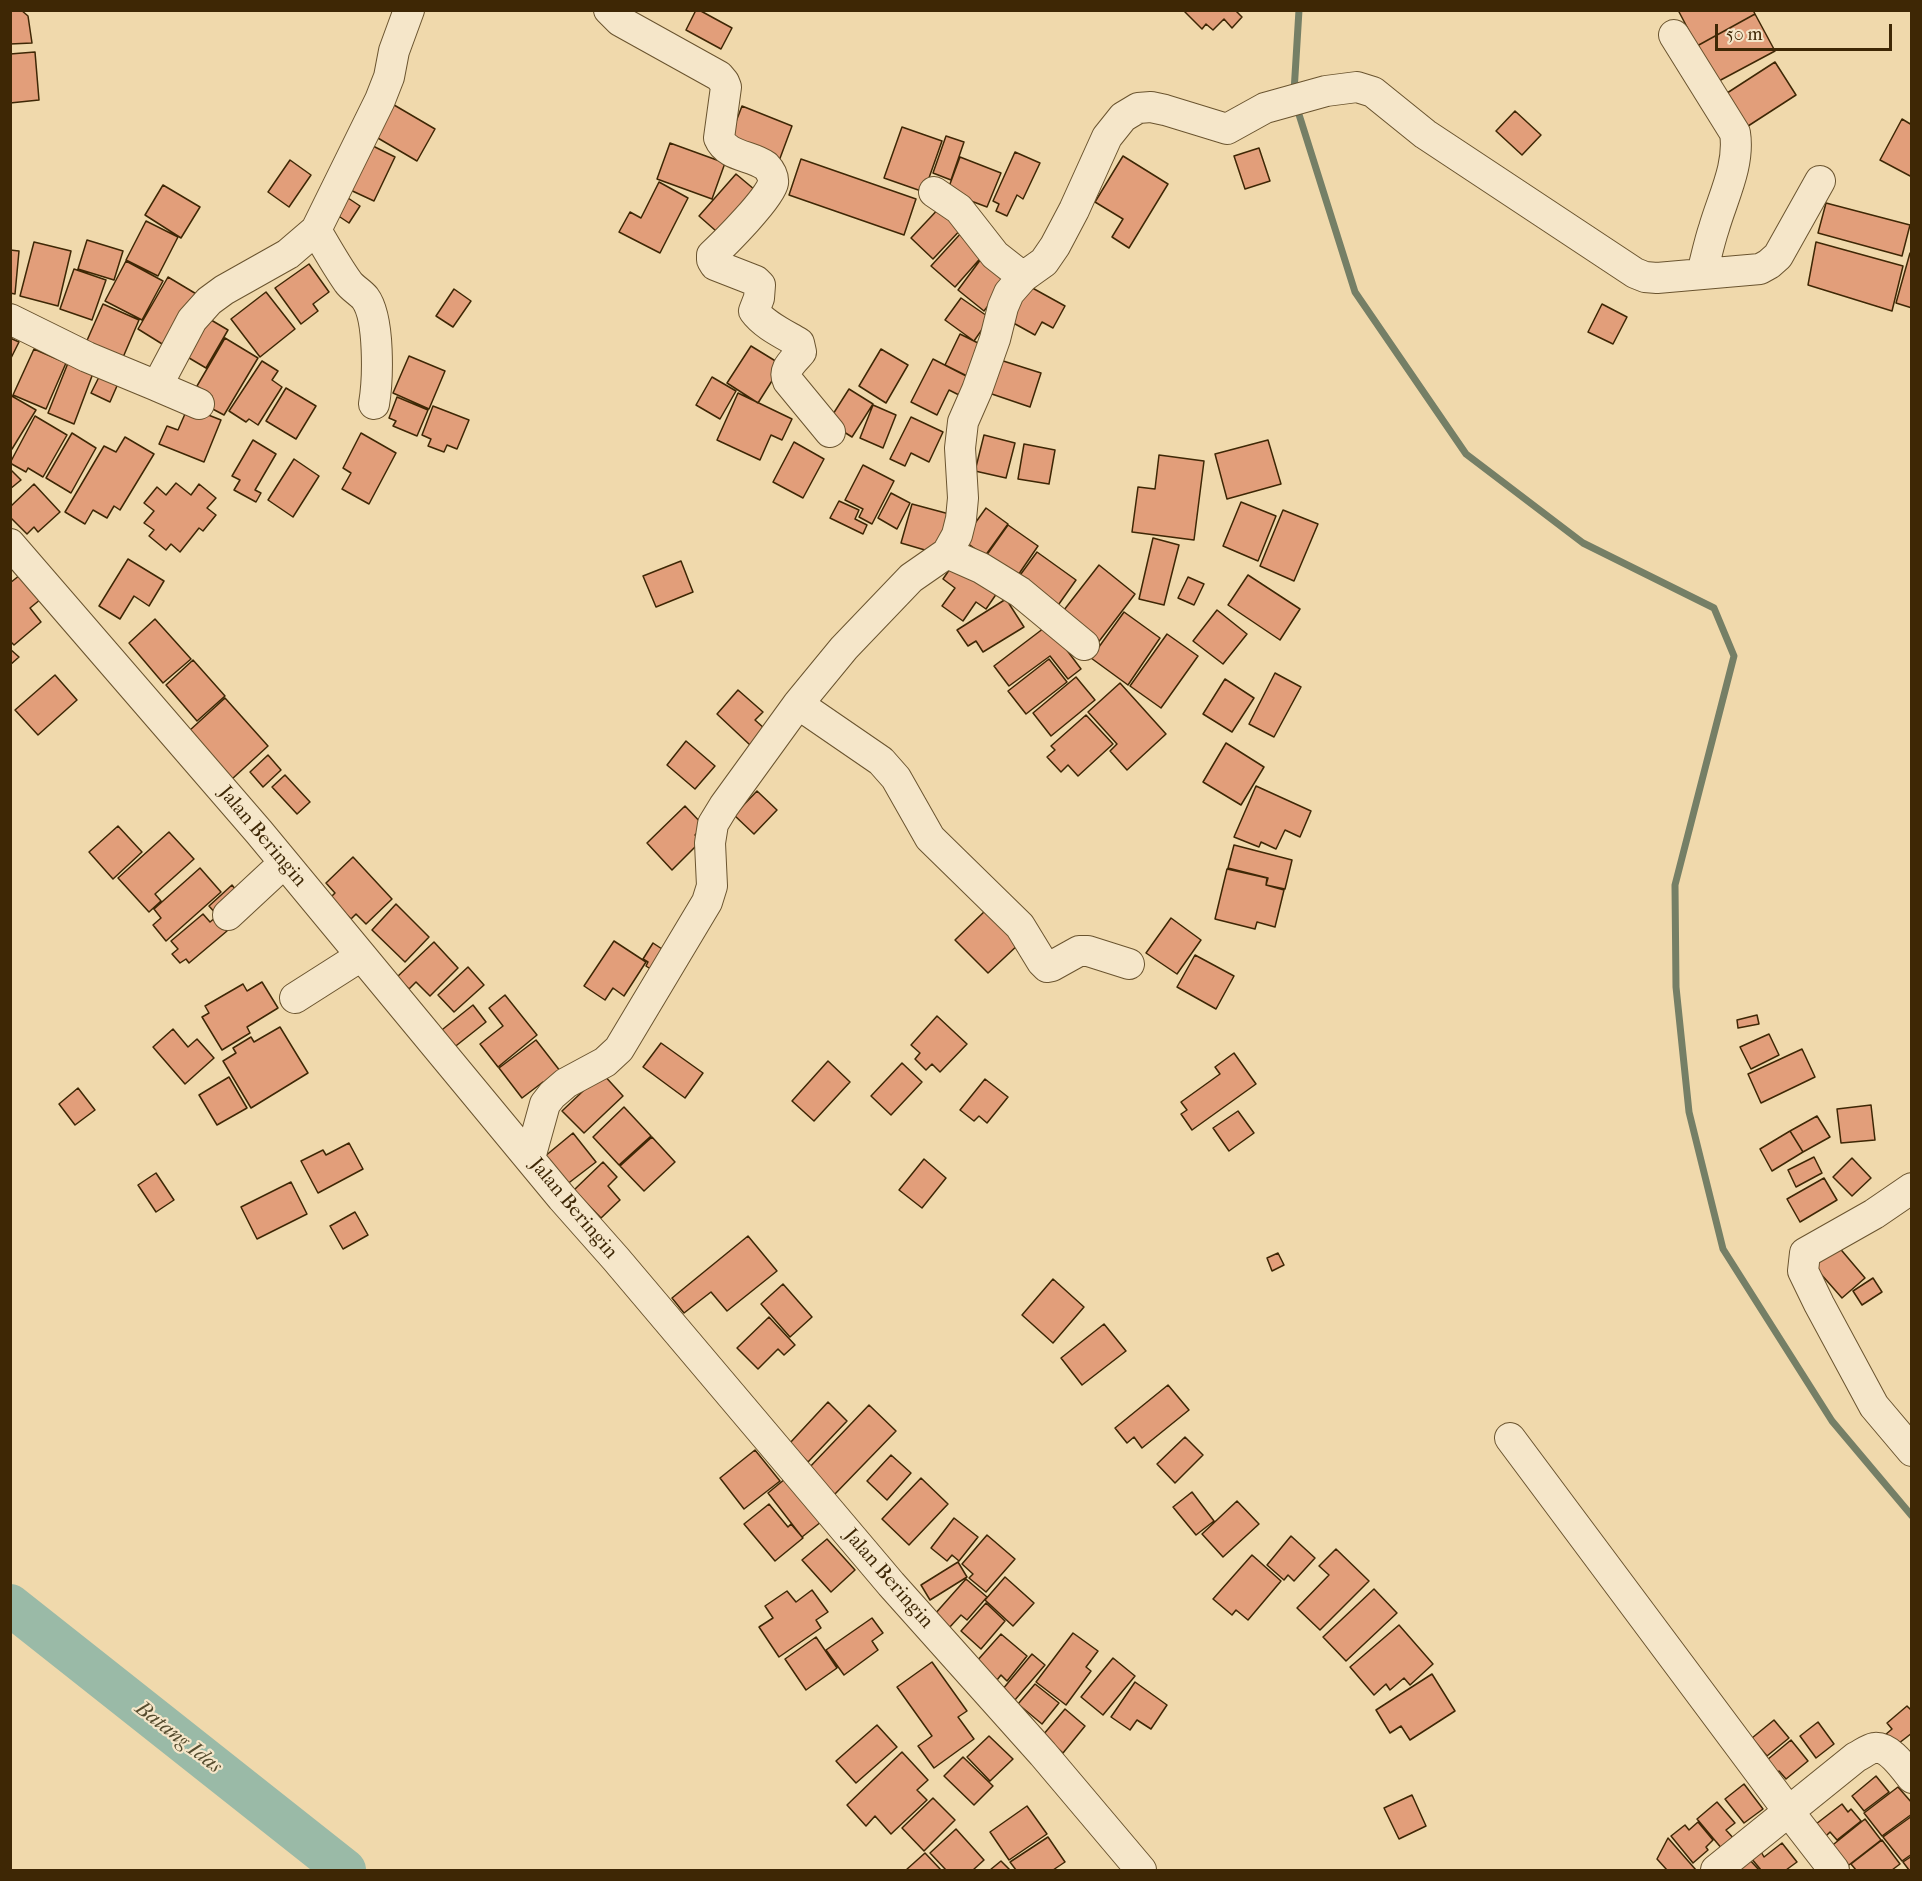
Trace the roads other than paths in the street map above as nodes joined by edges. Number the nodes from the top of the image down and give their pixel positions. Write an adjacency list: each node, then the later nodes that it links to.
1 (409, 10): 6 (street)
2 (609, 10): 13 (street)
3 (1674, 35): 7 (street)
4 (1820, 181): 7 (street)
5 (934, 192): 8 (street)
6 (316, 230): 10 (street); 12 (street)
7 (1702, 273): 8 (street)
8 (1023, 278): 15 (street)
9 (10, 319): 10 (street)
10 (157, 386): 11 (street)
11 (199, 404)
12 (374, 404)
13 (830, 432)
14 (10, 544): 18 (street, Jalan Beringin)
15 (947, 552): 16 (street); 17 (street)
16 (1084, 645)
17 (798, 704): 21 (street); 23 (street)
18 (284, 863): 19 (street); 20 (street, Jalan Beringin)
19 (228, 915)
20 (360, 956): 22 (street); 23 (street, Jalan Beringin)
21 (1129, 964)
22 (295, 998)
23 (530, 1158): 29 (street, Jalan Beringin)
24 (1911, 1188): 26 (street)
25 (1510, 1438): 28 (street)
26 (1911, 1450)
27 (1911, 1778): 28 (street)
28 (1789, 1812): 30 (street); 31 (street)
29 (1141, 1870)
30 (1716, 1870)
31 (1834, 1870)

